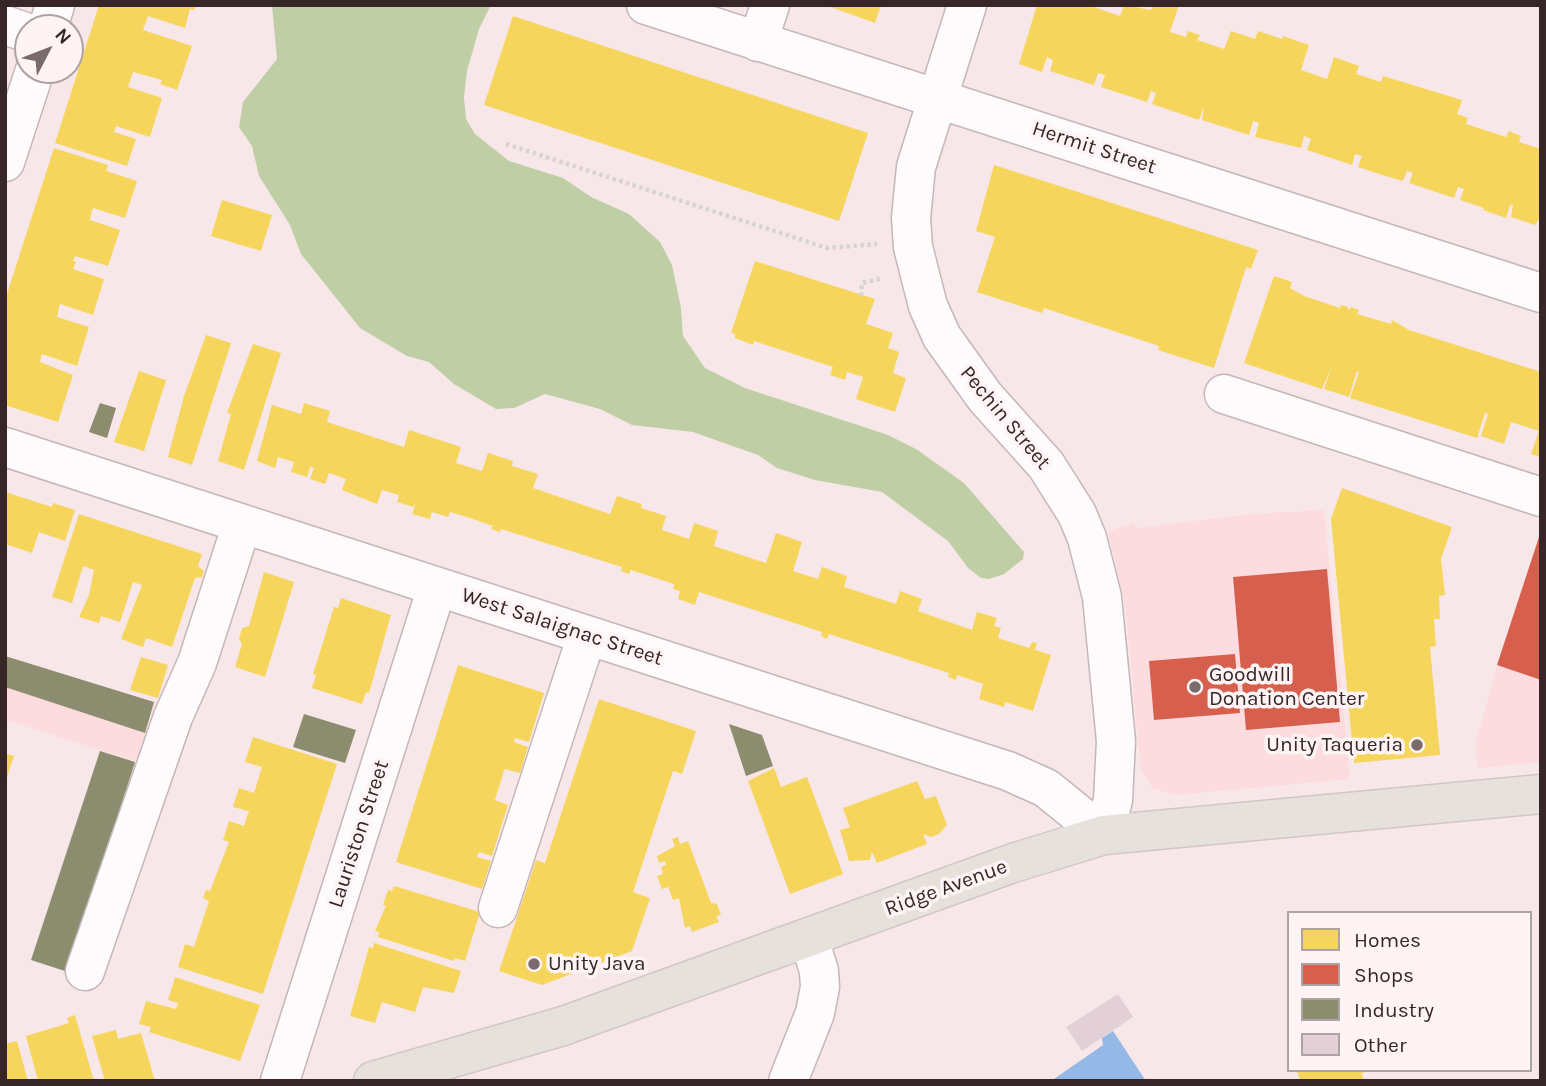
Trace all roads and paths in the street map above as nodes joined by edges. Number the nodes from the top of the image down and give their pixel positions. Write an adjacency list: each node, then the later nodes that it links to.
1 (646, 5): 4 (street, Hermit Street)
2 (770, 5): 4 (street)
3 (967, 5): 6 (street, Pechin Street)
4 (758, 42): 6 (street, Hermit Street)
5 (30, 84): 8 (street)
6 (937, 98): 11 (street, Hermit Street); 20 (street, Pechin Street)
7 (506, 144): 9 (path)
8 (5, 162)
9 (881, 244)
10 (886, 278): 12 (path)
11 (1541, 293)
12 (862, 296)
13 (1224, 394): 15 (street)
14 (5, 447): 16 (street, West Salaignac Street)
15 (1541, 498)
16 (242, 524): 17 (street, West Salaignac Street); 23 (street)
17 (437, 587): 18 (street, West Salaignac Street); 24 (street, Lauriston Street)
18 (587, 635): 20 (street, West Salaignac Street); 21 (street)
19 (1541, 794): 20 (main road, Ridge Avenue)
20 (1104, 835): 22 (main road, Ridge Avenue)
21 (498, 908)
22 (809, 939): 25 (main road, Ridge Avenue); 26 (street)
23 (85, 971)
24 (280, 1081)
25 (373, 1081)
26 (788, 1081)

